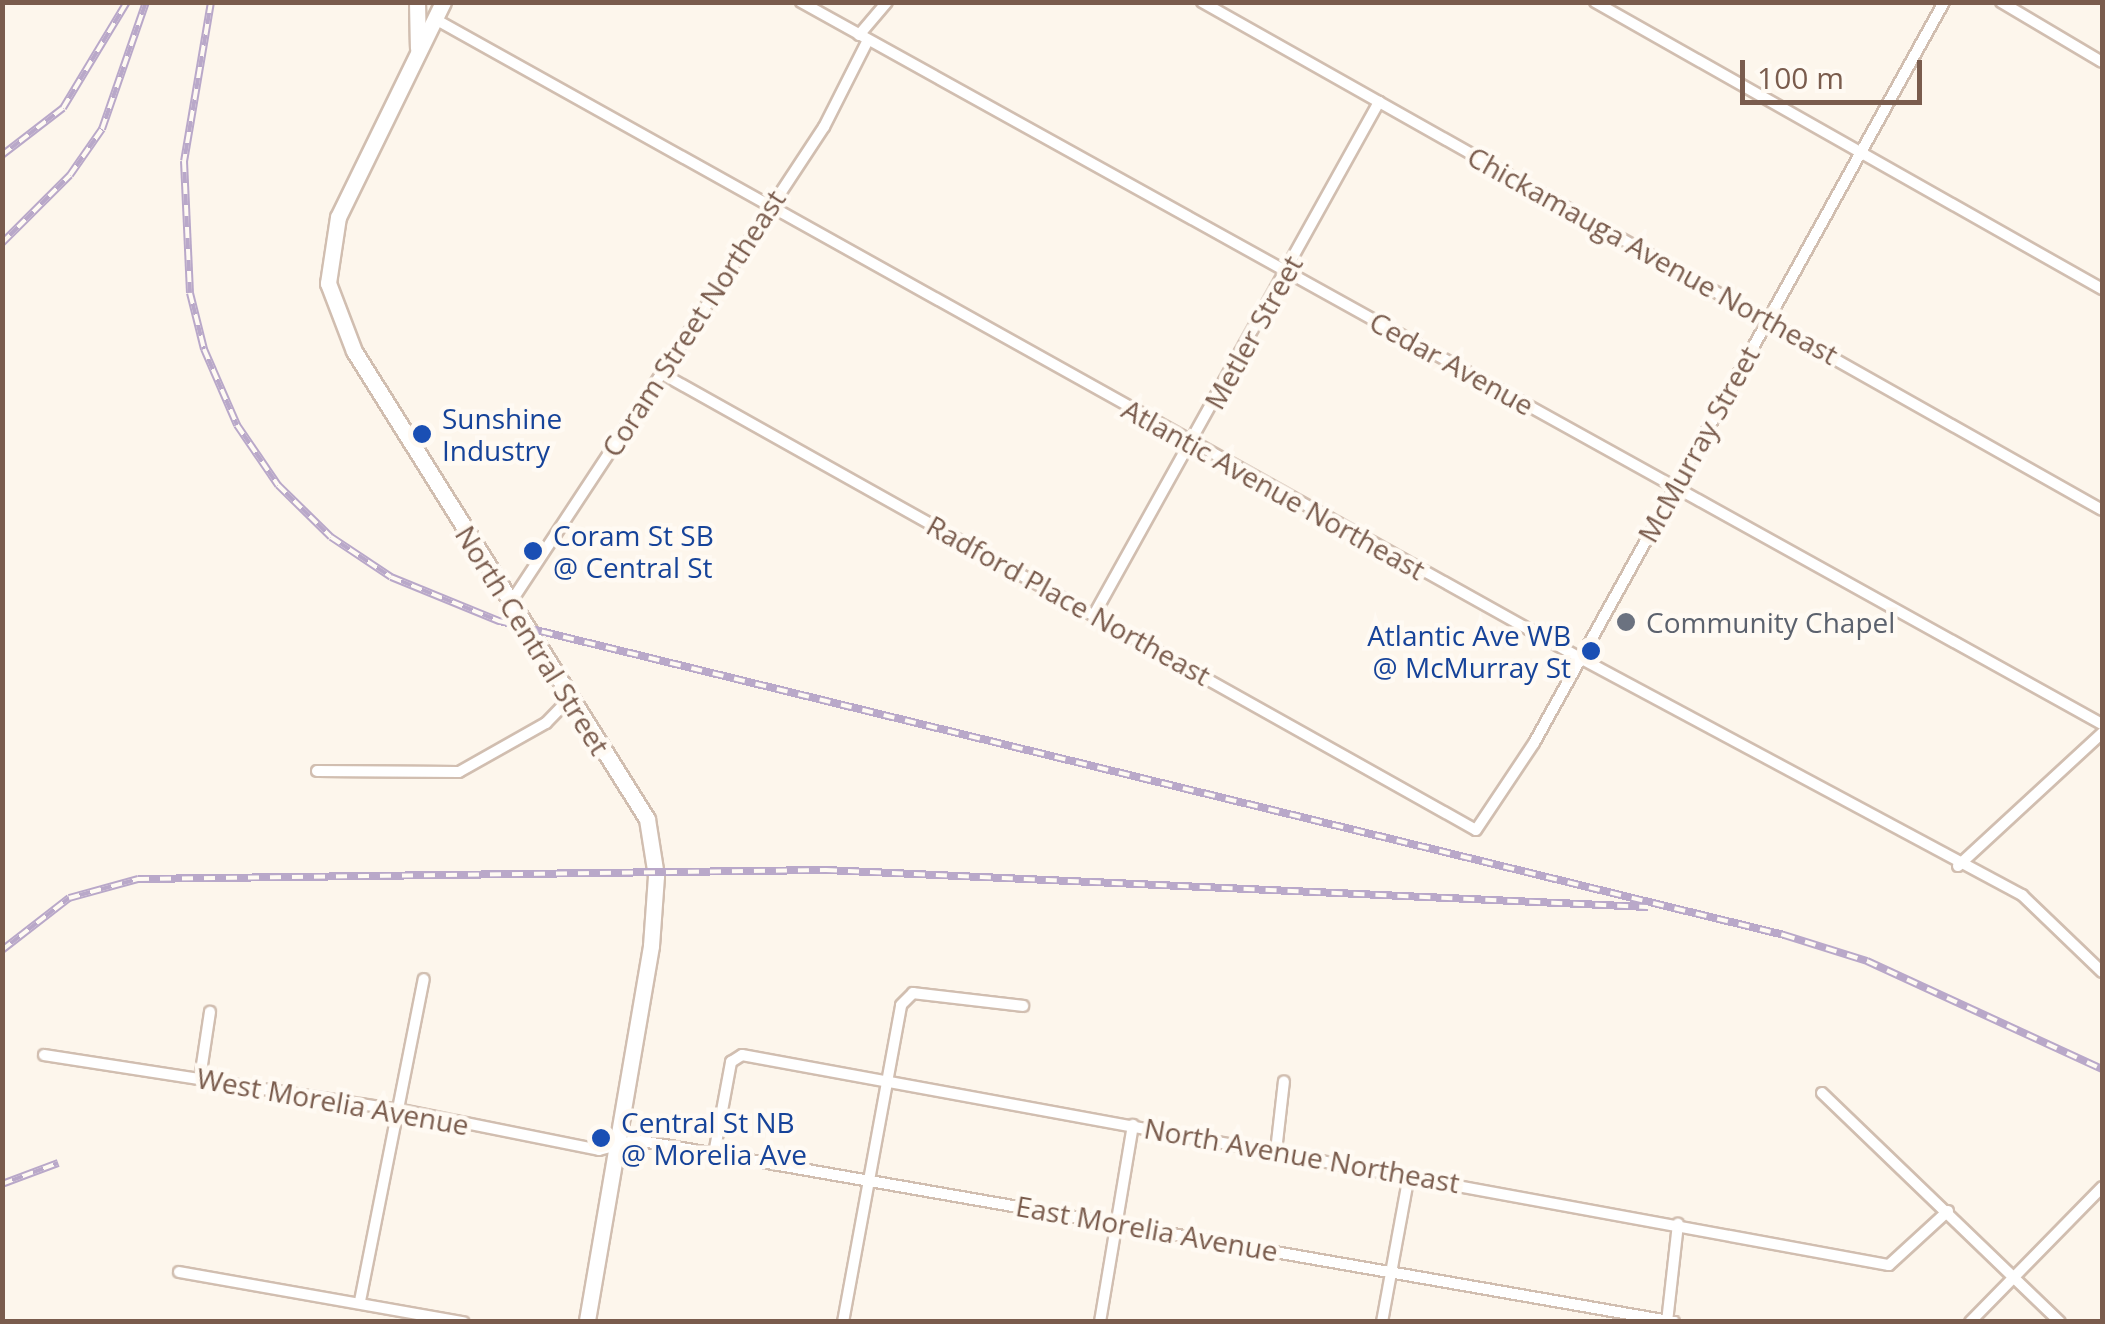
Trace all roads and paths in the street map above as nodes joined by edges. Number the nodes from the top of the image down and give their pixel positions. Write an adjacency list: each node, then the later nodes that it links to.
1 (417, 2): 11 (main road)
2 (443, 2): 9 (main road, North Central Street)
3 (801, 2): 10 (street, Cedar Avenue)
4 (888, 2): 10 (street, Coram Street Northeast)
5 (1202, 2): 13 (street, Chickamauga Avenue Northeast)
6 (1594, 2): 14 (street)
7 (1944, 2): 14 (street, McMurray Street)
8 (2001, 2): 12 (street)
9 (435, 20): 11 (main road, North Central Street); 15 (street, Atlantic Avenue Northeast)
10 (864, 37): 15 (street, Coram Street Northeast); 16 (street, Cedar Avenue)
11 (418, 53): 23 (main road, North Central Street)
12 (2102, 62)
13 (1379, 102): 16 (street, Metler Street); 18 (street, Chickamauga Avenue Northeast)
14 (1864, 153): 17 (street); 18 (street, McMurray Street)
15 (766, 210): 19 (street, Coram Street Northeast); 20 (street, Atlantic Avenue Northeast)
16 (1286, 271): 20 (street, Metler Street); 21 (street, Cedar Avenue)
17 (2102, 289)
18 (1768, 318): 21 (street, McMurray Street); 22 (street, Chickamauga Avenue Northeast)
19 (661, 373): 23 (street, Coram Street Northeast); 24 (street, Radford Place Northeast)
20 (1190, 442): 24 (street, Metler Street); 25 (street, Atlantic Avenue Northeast)
21 (1675, 488): 25 (street, McMurray Street); 27 (street, Cedar Avenue)
22 (2102, 507)
23 (510, 602): 26 (main road, North Central Street)
24 (1095, 613): 30 (street, Radford Place Northeast)
25 (1580, 658): 30 (street, McMurray Street); 31 (street, Atlantic Avenue Northeast)
26 (567, 701): 29 (street); 43 (main road, North Central Street)
27 (2102, 724)
28 (2102, 733): 31 (street)
29 (318, 771)
30 (1476, 830)
31 (1958, 866): 32 (street, Atlantic Avenue Northeast)
32 (2102, 972)
33 (424, 979): 41 (street)
34 (1023, 1006): 38 (street)
35 (210, 1012): 37 (street)
36 (44, 1055): 37 (street, West Morelia Avenue)
37 (200, 1078): 41 (street, West Morelia Avenue)
38 (886, 1080): 42 (street, North Avenue Northeast); 45 (street, North Avenue Northeast); 47 (street)
39 (1284, 1081): 44 (street)
40 (1822, 1094): 49 (street)
41 (401, 1110): 43 (street, West Morelia Avenue); 55 (street)
42 (1133, 1124): 44 (street, North Avenue Northeast); 50 (street)
43 (620, 1144): 45 (street, East Morelia Avenue); 58 (main road, North Central Street)
44 (1276, 1151): 46 (street, North Avenue Northeast)
45 (714, 1154): 47 (street, East Morelia Avenue)
46 (1409, 1174): 51 (street, North Avenue Northeast); 53 (street)
47 (870, 1180): 50 (street, East Morelia Avenue); 59 (street)
48 (2102, 1187): 54 (street)
49 (1948, 1211): 51 (street, North Avenue Northeast); 54 (street)
50 (1118, 1223): 53 (street, East Morelia Avenue); 60 (street)
51 (1678, 1224): 56 (street)
52 (179, 1272): 55 (street)
53 (1392, 1272): 56 (street, East Morelia Avenue); 61 (street)
54 (2016, 1278): 62 (street); 63 (street)
55 (360, 1302): 57 (street)
56 (1669, 1321)
57 (464, 1322)
58 (588, 1322)
59 (843, 1322)
60 (1100, 1322)
61 (1382, 1322)
62 (1970, 1322)
63 (2060, 1322)

